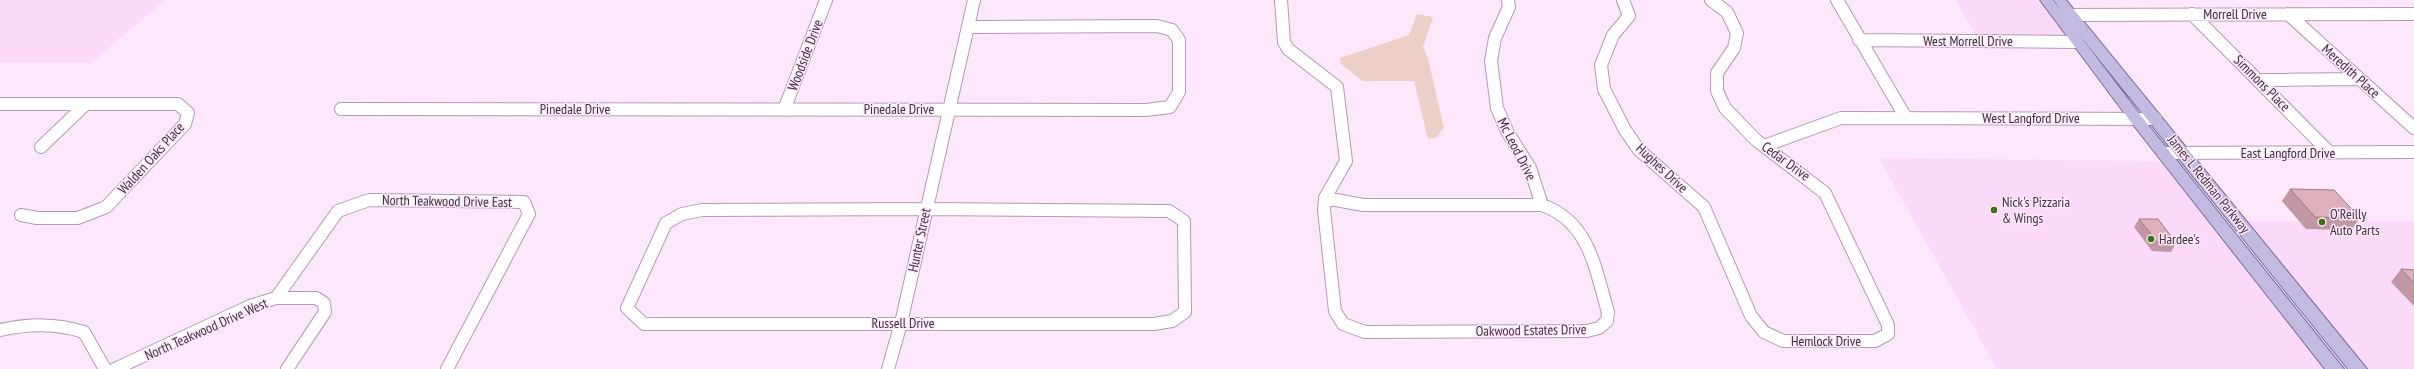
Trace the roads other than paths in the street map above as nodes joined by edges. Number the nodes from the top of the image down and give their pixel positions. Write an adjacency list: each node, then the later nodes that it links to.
1 (826, 0): 25 (street, Woodside Drive)
2 (974, 0): 15 (street, Hunter Street)
3 (1281, 0): 38 (street, Oakwood Estates Drive)
4 (1508, 0): 39 (street, Mc Leod Drive)
5 (1623, 0): 48 (street, Hughes Drive)
6 (1711, 0): 30 (street, Cedar Drive)
7 (1837, 0): 16 (street)
8 (2046, 0): 14 (main road, James L Redman Parkway)
9 (2050, 0): 14 (main road)
10 (2060, 0): 14 (main road, James L Redman Parkway)
11 (2192, 14): 12 (street, Morrell Drive); 14 (street, Morrell Drive); 19 (street, Simmons Place)
12 (2288, 14): 13 (street, Morrell Drive); 18 (street, Meredith Place)
13 (2414, 14)
14 (2063, 15): 17 (main road, James L Redman Parkway); 20 (main road, James L Redman Parkway)
15 (968, 27): 24 (street, Hunter Street); 24 (street, Pinedale Drive)
16 (1859, 40): 17 (street, West Morrell Drive); 26 (street)
17 (2077, 42): 20 (main road); 27 (main road, James L Redman Parkway)
18 (2360, 79): 19 (street); 29 (street, Meredith Place)
19 (2259, 80): 35 (street, Simmons Place)
20 (2128, 84): 28 (main road, James L Redman Parkway)
21 (0, 104): 22 (street, Walden Oaks Place)
22 (86, 104): 31 (street); 41 (street, Walden Oaks Place)
23 (341, 109): 25 (street, Pinedale Drive)
24 (948, 109): 25 (street, Pinedale Drive); 40 (street, Hunter Street)
25 (784, 110)
26 (1906, 118): 27 (street, West Langford Drive); 30 (street, West Langford Drive)
27 (2136, 119): 28 (street, West Langford Drive); 33 (main road, James L Redman Parkway)
28 (2156, 119): 34 (main road, James L Redman Parkway)
29 (2414, 128)
30 (1764, 146): 49 (street, Cedar Drive)
31 (41, 147)
32 (2414, 152): 35 (street, East Langford Drive)
33 (2163, 153): 34 (street, East Langford Drive); 36 (main road, James L Redman Parkway)
34 (2184, 153): 35 (street, East Langford Drive); 42 (main road, James L Redman Parkway)
35 (2330, 153)
36 (2178, 171): 37 (main road, James L Redman Parkway); 42 (main road)
37 (2194, 192): 43 (main road); 44 (main road, James L Redman Parkway)
38 (1325, 198): 39 (street, Oakwood Estates Drive); 39 (street, Oakwood Estates Drive)
39 (1542, 205)
40 (926, 209): 46 (street, Hunter Street); 46 (street, Russell Drive); 46 (street, Russell Drive)
41 (21, 215)
42 (2240, 222): 43 (main road, James L Redman Parkway)
43 (2276, 266): 57 (main road, James L Redman Parkway)
44 (2256, 271): 55 (main road, James L Redman Parkway); 56 (main road)
45 (276, 298): 51 (street, North Teakwood Drive West); 52 (street, North Teakwood Drive West); 53 (street, North Teakwood Drive East)
46 (901, 323): 54 (street, Hunter Street)
47 (0, 330): 50 (street)
48 (1764, 332): 49 (street, Hemlock Drive)
49 (1888, 334)
50 (105, 369)
51 (115, 369)
52 (287, 369)
53 (447, 369)
54 (888, 369)
55 (2335, 369)
56 (2344, 369)
57 (2358, 369)

